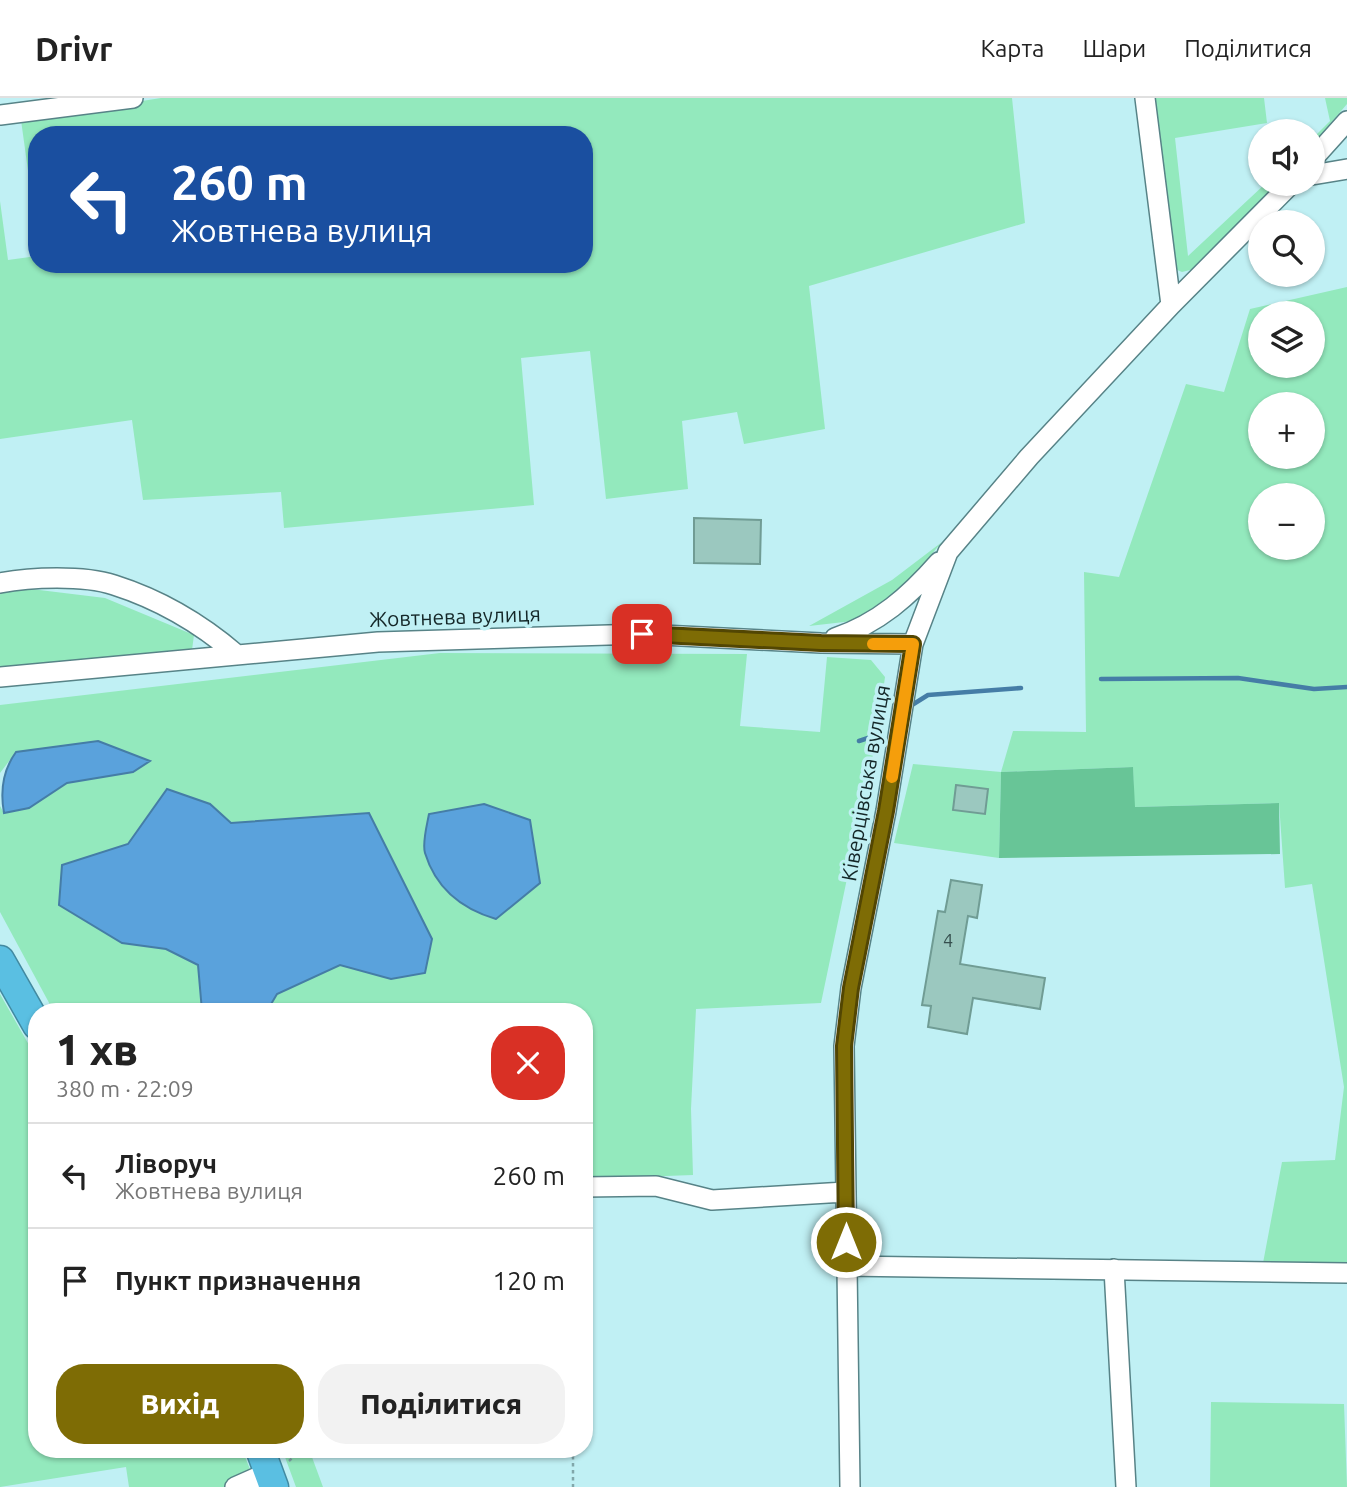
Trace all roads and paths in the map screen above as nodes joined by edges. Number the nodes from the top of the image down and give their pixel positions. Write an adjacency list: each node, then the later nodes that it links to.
1 (133, 98): 3 (street)
2 (1145, 98): 9 (street)
3 (0, 115)
4 (1347, 121): 5 (street)
5 (1325, 146)
6 (1347, 169): 7 (street)
7 (1325, 173)
8 (1279, 196): 9 (street, Ківерцівська вулиця)
9 (1171, 306): 10 (street, Ківерцівська вулиця)
10 (948, 552): 12 (street); 13 (street, Ківерцівська вулиця)
11 (0, 583): 14 (street)
12 (821, 643): 13 (street, Жовтнева вулиця); 14 (street, Жовтнева вулиця)
13 (913, 644): 19 (street, Ківерцівська вулиця)
14 (236, 654): 15 (street, Жовтнева вулиця)
15 (0, 677)
16 (0, 960): 17 (highway)
17 (28, 1009)
18 (593, 1187): 19 (street)
19 (845, 1192): 20 (street, Ківерцівська вулиця)
20 (846, 1266): 21 (street); 27 (street, Ківерцівська вулиця)
21 (1114, 1269): 22 (street); 28 (street)
22 (1347, 1273)
23 (573, 1458): 26 (path)
24 (268, 1469): 25 (street)
25 (234, 1487)
26 (573, 1487)
27 (850, 1487)
28 (1126, 1487)

